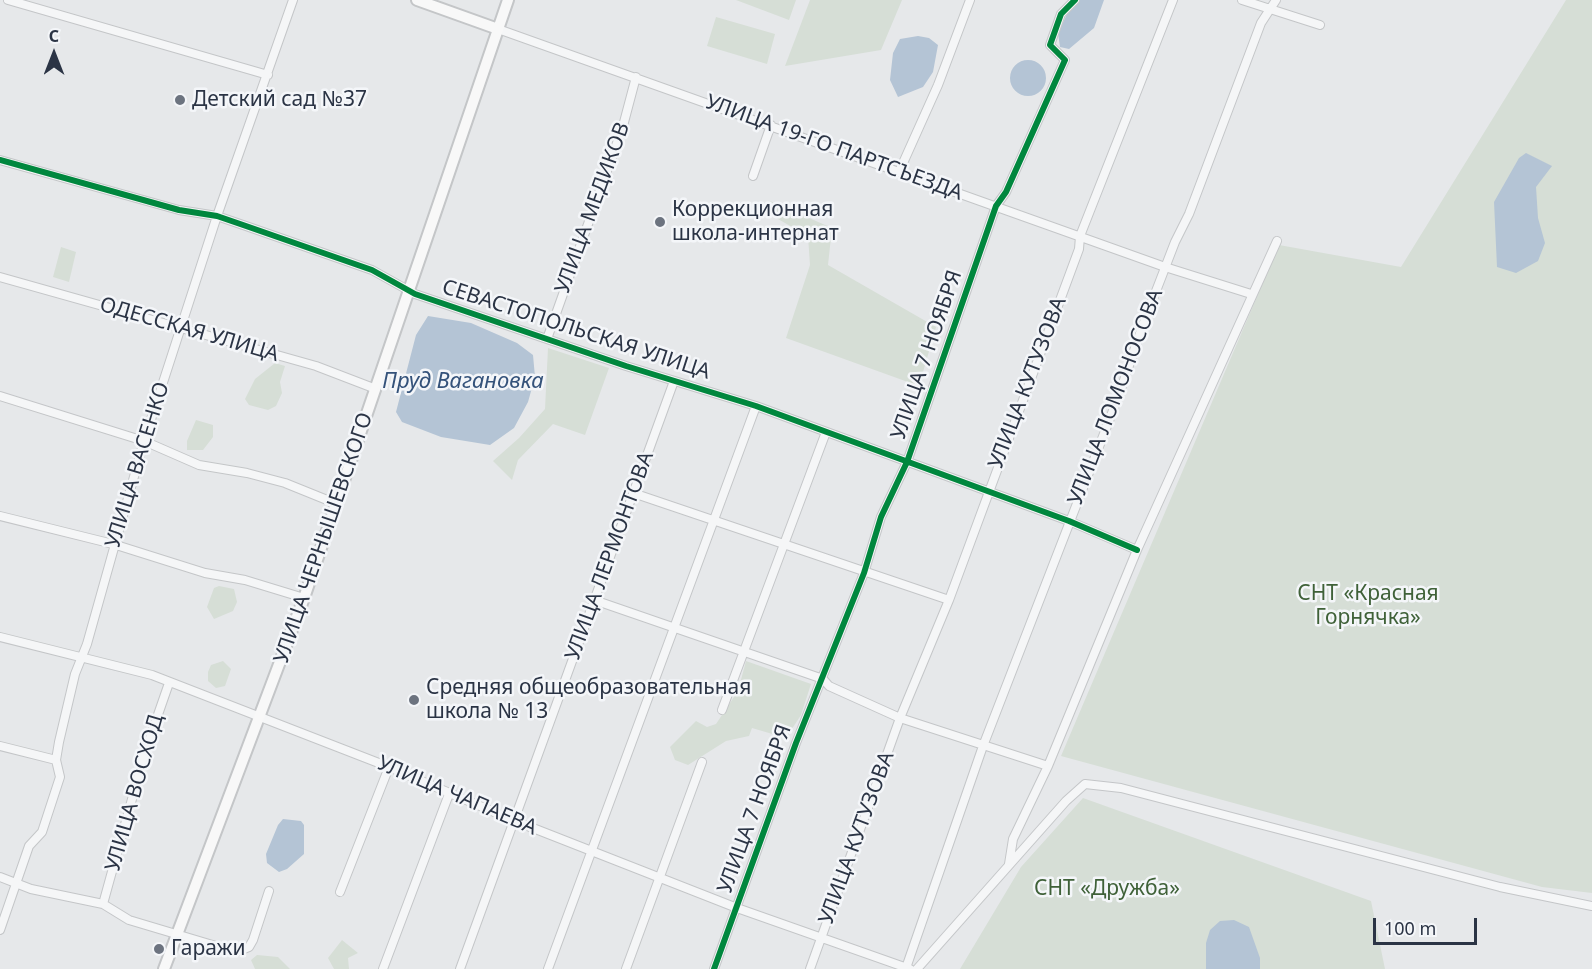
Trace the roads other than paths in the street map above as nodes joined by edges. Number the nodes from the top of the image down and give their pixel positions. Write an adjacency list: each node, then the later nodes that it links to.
1 (8, 0): 13 (street)
2 (293, 0): 13 (street, УЛИЦА ВАСЕНКО)
3 (417, 0): 12 (street, УЛИЦА 19-ГО ПАРТСЪЕЗДА)
4 (508, 0): 12 (street, УЛИЦА ЧЕРНЫШЕВСКОГО)
5 (970, 0): 17 (street)
6 (1075, 0): 19 (street, УЛИЦА 7 НОЯБРЯ)
7 (1173, 0): 21 (street, УЛИЦА КУТУЗОВА)
8 (1242, 0): 10 (street)
9 (1276, 0): 10 (street, УЛИЦА ЛОМОНОСОВА)
10 (1269, 10): 11 (street); 23 (street, УЛИЦА ЛОМОНОСОВА)
11 (1320, 25)
12 (498, 28): 14 (street, УЛИЦА 19-ГО ПАРТСЪЕЗДА); 25 (street, УЛИЦА ЧЕРНЫШЕВСКОГО)
13 (268, 75): 20 (street, УЛИЦА ВАСЕНКО)
14 (636, 77): 15 (street, УЛИЦА 19-ГО ПАРТСЪЕЗДА); 28 (street, УЛИЦА МЕДИКОВ)
15 (771, 125): 17 (street, УЛИЦА 19-ГО ПАРТСЪЕЗДА); 18 (street)
16 (0, 160): 20 (street, СЕВАСТОПОЛЬСКАЯ УЛИЦА)
17 (899, 172): 19 (street, УЛИЦА 19-ГО ПАРТСЪЕЗДА)
18 (753, 176)
19 (996, 206): 21 (street, УЛИЦА 19-ГО ПАРТСЪЕЗДА); 35 (street, УЛИЦА 7 НОЯБРЯ)
20 (217, 216): 25 (street, СЕВАСТОПОЛЬСКАЯ УЛИЦА); 27 (street, УЛИЦА ВАСЕНКО)
21 (1080, 237): 23 (street, УЛИЦА 19-ГО ПАРТСЪЕЗДА); 36 (street, УЛИЦА КУТУЗОВА)
22 (1277, 241): 26 (street)
23 (1165, 267): 26 (street, УЛИЦА 19-ГО ПАРТСЪЕЗДА); 41 (street, УЛИЦА ЛОМОНОСОВА)
24 (0, 277): 27 (street, ОДЕССКАЯ УЛИЦА)
25 (410, 291): 28 (street, СЕВАСТОПОЛЬСКАЯ УЛИЦА); 30 (street, УЛИЦА ЧЕРНЫШЕВСКОГО)
26 (1251, 294): 44 (street)
27 (182, 328): 30 (street, ОДЕССКАЯ УЛИЦА); 34 (street, УЛИЦА ВАСЕНКО)
28 (547, 339): 29 (street, СЕВАСТОПОЛЬСКАЯ УЛИЦА)
29 (674, 381): 32 (street, СЕВАСТОПОЛЬСКАЯ УЛИЦА); 37 (street, УЛИЦА ЛЕРМОНТОВА)
30 (376, 389): 38 (street, УЛИЦА ЧЕРНЫШЕВСКОГО)
31 (0, 396): 34 (street)
32 (756, 406): 33 (street, СЕВАСТОПОЛЬСКАЯ УЛИЦА); 40 (street)
33 (826, 432): 35 (street, СЕВАСТОПОЛЬСКАЯ УЛИЦА); 43 (street)
34 (144, 441): 38 (street); 42 (street, УЛИЦА ВАСЕНКО)
35 (907, 462): 36 (street, СЕВАСТОПОЛЬСКАЯ УЛИЦА); 45 (street, УЛИЦА 7 НОЯБРЯ)
36 (987, 492): 41 (street, СЕВАСТОПОЛЬСКАЯ УЛИЦА); 48 (street, УЛИЦА КУТУЗОВА)
37 (633, 493): 40 (street); 47 (street, УЛИЦА ЛЕРМОНТОВА)
38 (337, 504): 46 (street, УЛИЦА ЧЕРНЫШЕВСКОГО)
39 (0, 516): 42 (street)
40 (713, 521): 43 (street); 49 (street)
41 (1069, 521): 44 (street, СЕВАСТОПОЛЬСКАЯ УЛИЦА); 59 (street, УЛИЦА ЛОМОНОСОВА)
42 (113, 544): 46 (street); 52 (street, УЛИЦА ВАСЕНКО)
43 (784, 546): 45 (street); 51 (street)
44 (1137, 550): 62 (street)
45 (864, 573): 48 (street); 53 (street, УЛИЦА 7 НОЯБРЯ)
46 (304, 598): 56 (street, УЛИЦА ЧЕРНЫШЕВСКОГО)
47 (594, 600): 49 (street); 65 (street, УЛИЦА ЛЕРМОНТОВА)
48 (949, 600): 57 (street, УЛИЦА КУТУЗОВА)
49 (674, 628): 51 (street); 66 (street)
50 (0, 637): 52 (street, УЛИЦА ЧАПАЕВА)
51 (743, 652): 53 (street); 55 (street)
52 (82, 659): 54 (street, УЛИЦА ЧАПАЕВА); 60 (street, УЛИЦА ВАСЕНКО)
53 (823, 679): 57 (street); 75 (street, УЛИЦА 7 НОЯБРЯ)
54 (169, 683): 56 (street, УЛИЦА ЧАПАЕВА); 73 (street, УЛИЦА ВОСХОД)
55 (722, 710)
56 (260, 717): 63 (street, УЛИЦА ЧАПАЕВА); 77 (street, УЛИЦА ЧЕРНЫШЕВСКОГО)
57 (900, 718): 59 (street); 78 (street, УЛИЦА КУТУЗОВА)
58 (0, 746): 60 (street)
59 (984, 746): 62 (street); 79 (street, УЛИЦА ЛОМОНОСОВА)
60 (56, 760): 70 (street, УЛИЦА ВАСЕНКО)
61 (702, 762): 69 (street)
62 (1048, 766): 67 (street)
63 (389, 767): 64 (street, УЛИЦА ЧАПАЕВА); 72 (street)
64 (449, 794): 65 (street, УЛИЦА ЧАПАЕВА); 81 (street)
65 (514, 821): 66 (street, УЛИЦА ЧАПАЕВА); 82 (street, УЛИЦА ЛЕРМОНТОВА)
66 (591, 851): 69 (street, УЛИЦА ЧАПАЕВА); 83 (street)
67 (1008, 865): 74 (street); 87 (street)
68 (0, 877): 70 (street)
69 (660, 877): 75 (street, УЛИЦА ЧАПАЕВА); 84 (street)
70 (18, 883): 73 (street); 76 (street, УЛИЦА ВАСЕНКО)
71 (269, 891): 77 (street)
72 (340, 892)
73 (103, 904): 77 (street)
74 (1592, 906)
75 (737, 908): 78 (street, УЛИЦА ЧАПАЕВА); 85 (street, УЛИЦА 7 НОЯБРЯ)
76 (0, 930)
77 (177, 935): 80 (street, УЛИЦА ЧЕРНЫШЕВСКОГО)
78 (821, 939): 79 (street, УЛИЦА ЧАПАЕВА); 86 (street, УЛИЦА КУТУЗОВА)
79 (908, 968)
80 (164, 969)
81 (383, 969)
82 (460, 969)
83 (548, 969)
84 (626, 969)
85 (714, 969)
86 (810, 969)
87 (917, 969)

